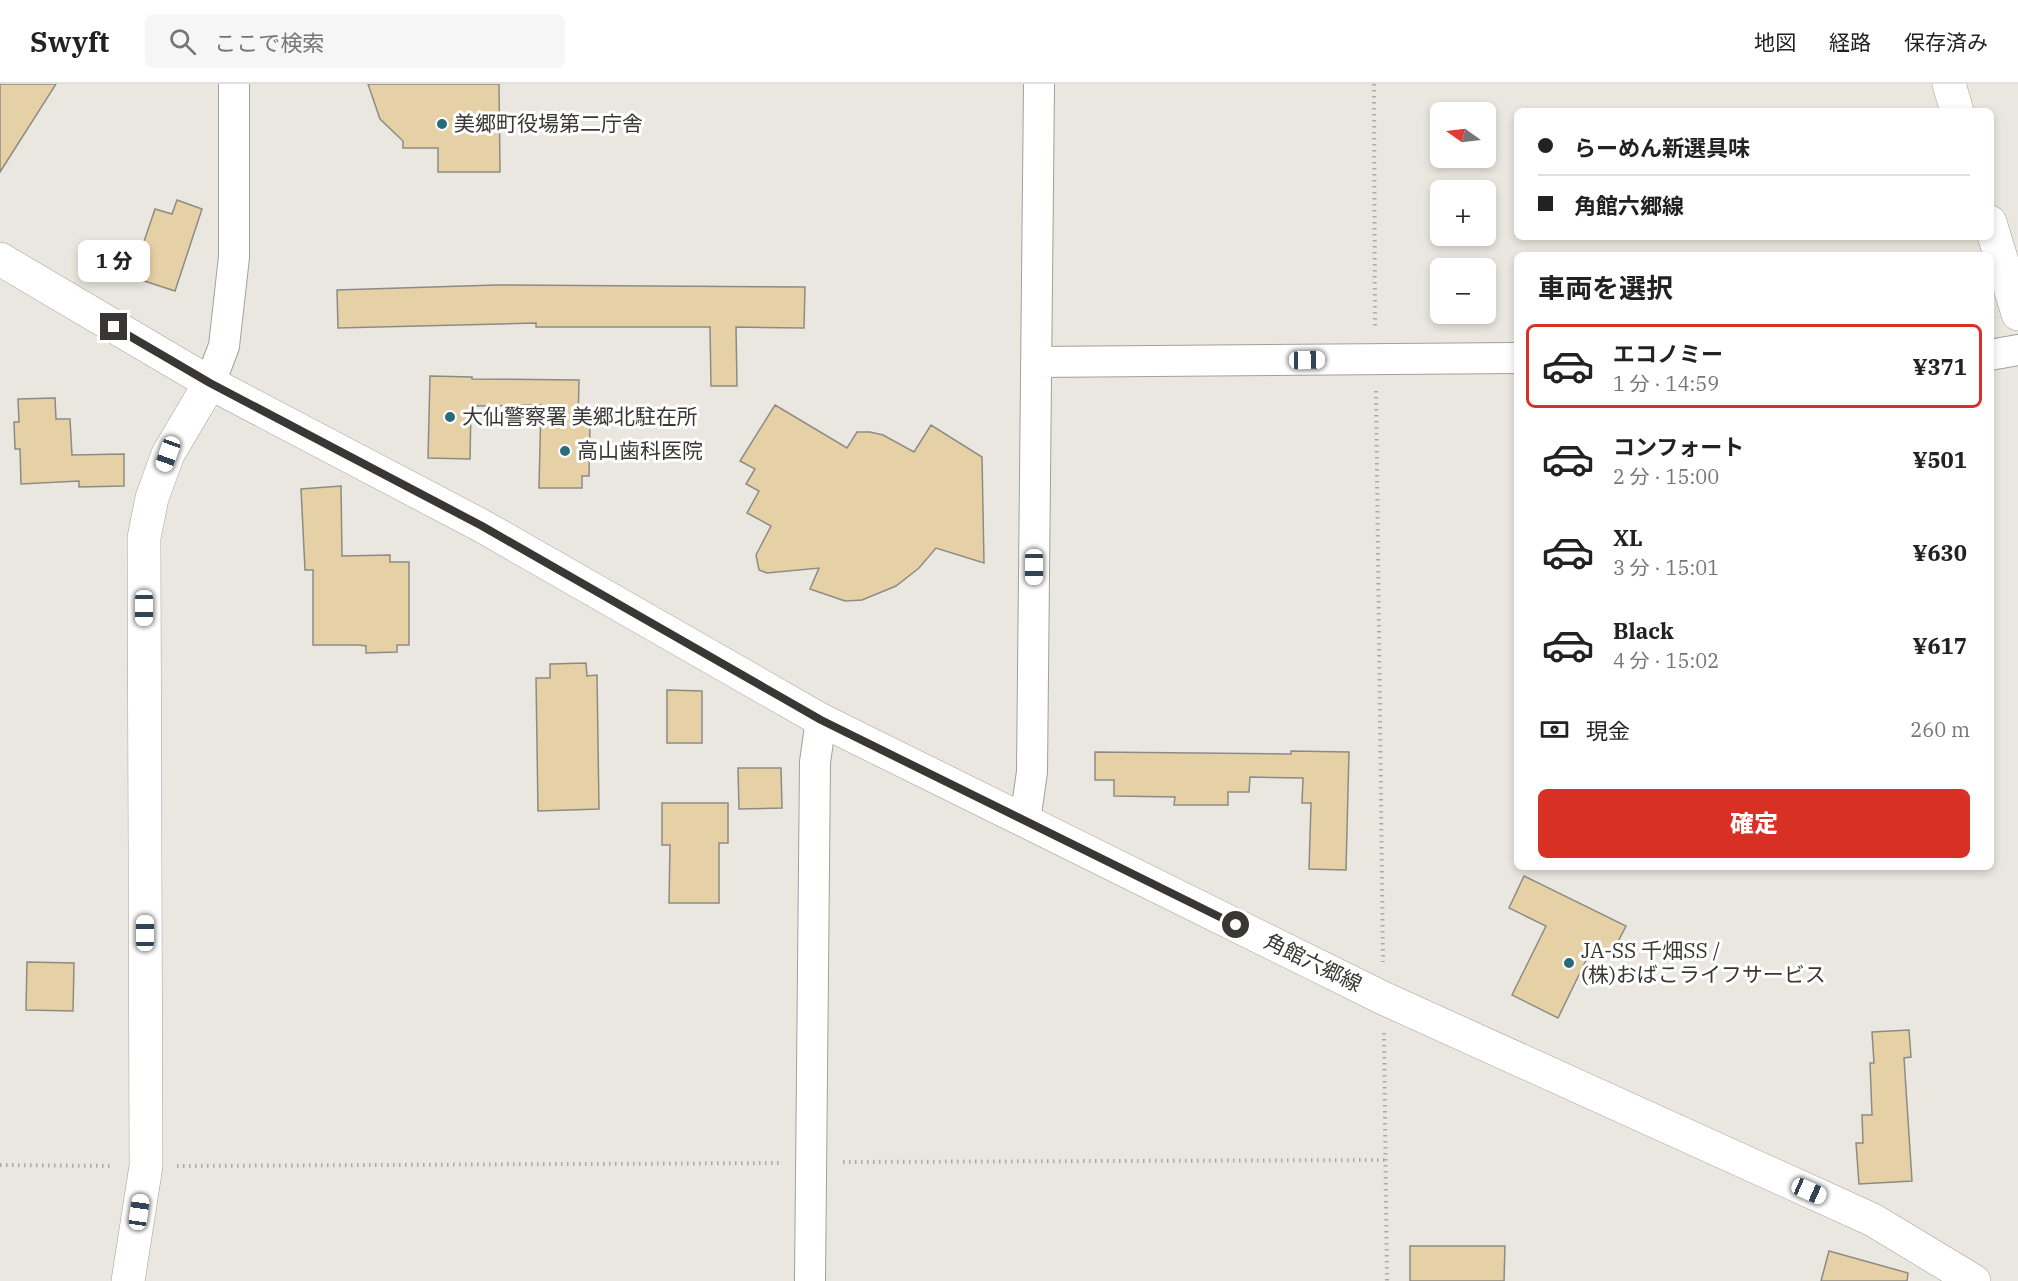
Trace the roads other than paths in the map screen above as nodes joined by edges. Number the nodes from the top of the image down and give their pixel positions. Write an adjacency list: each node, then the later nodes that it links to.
1 (234, 84): 12 (street)
2 (1039, 84): 11 (street)
3 (1949, 84): 4 (main road)
4 (1956, 108)
5 (1994, 235): 7 (main road)
6 (0, 259): 12 (main road, 角館六郷線)
7 (2018, 314)
8 (2018, 350): 9 (street)
9 (1994, 354)
10 (1514, 358): 11 (street)
11 (1035, 362): 14 (street)
12 (210, 383): 13 (main road, 角館六郷線); 15 (main road)
13 (821, 720): 14 (main road, 角館六郷線); 16 (street)
14 (1025, 821): 17 (main road, 角館六郷線)
15 (128, 1281)
16 (810, 1281)
17 (1974, 1281)

